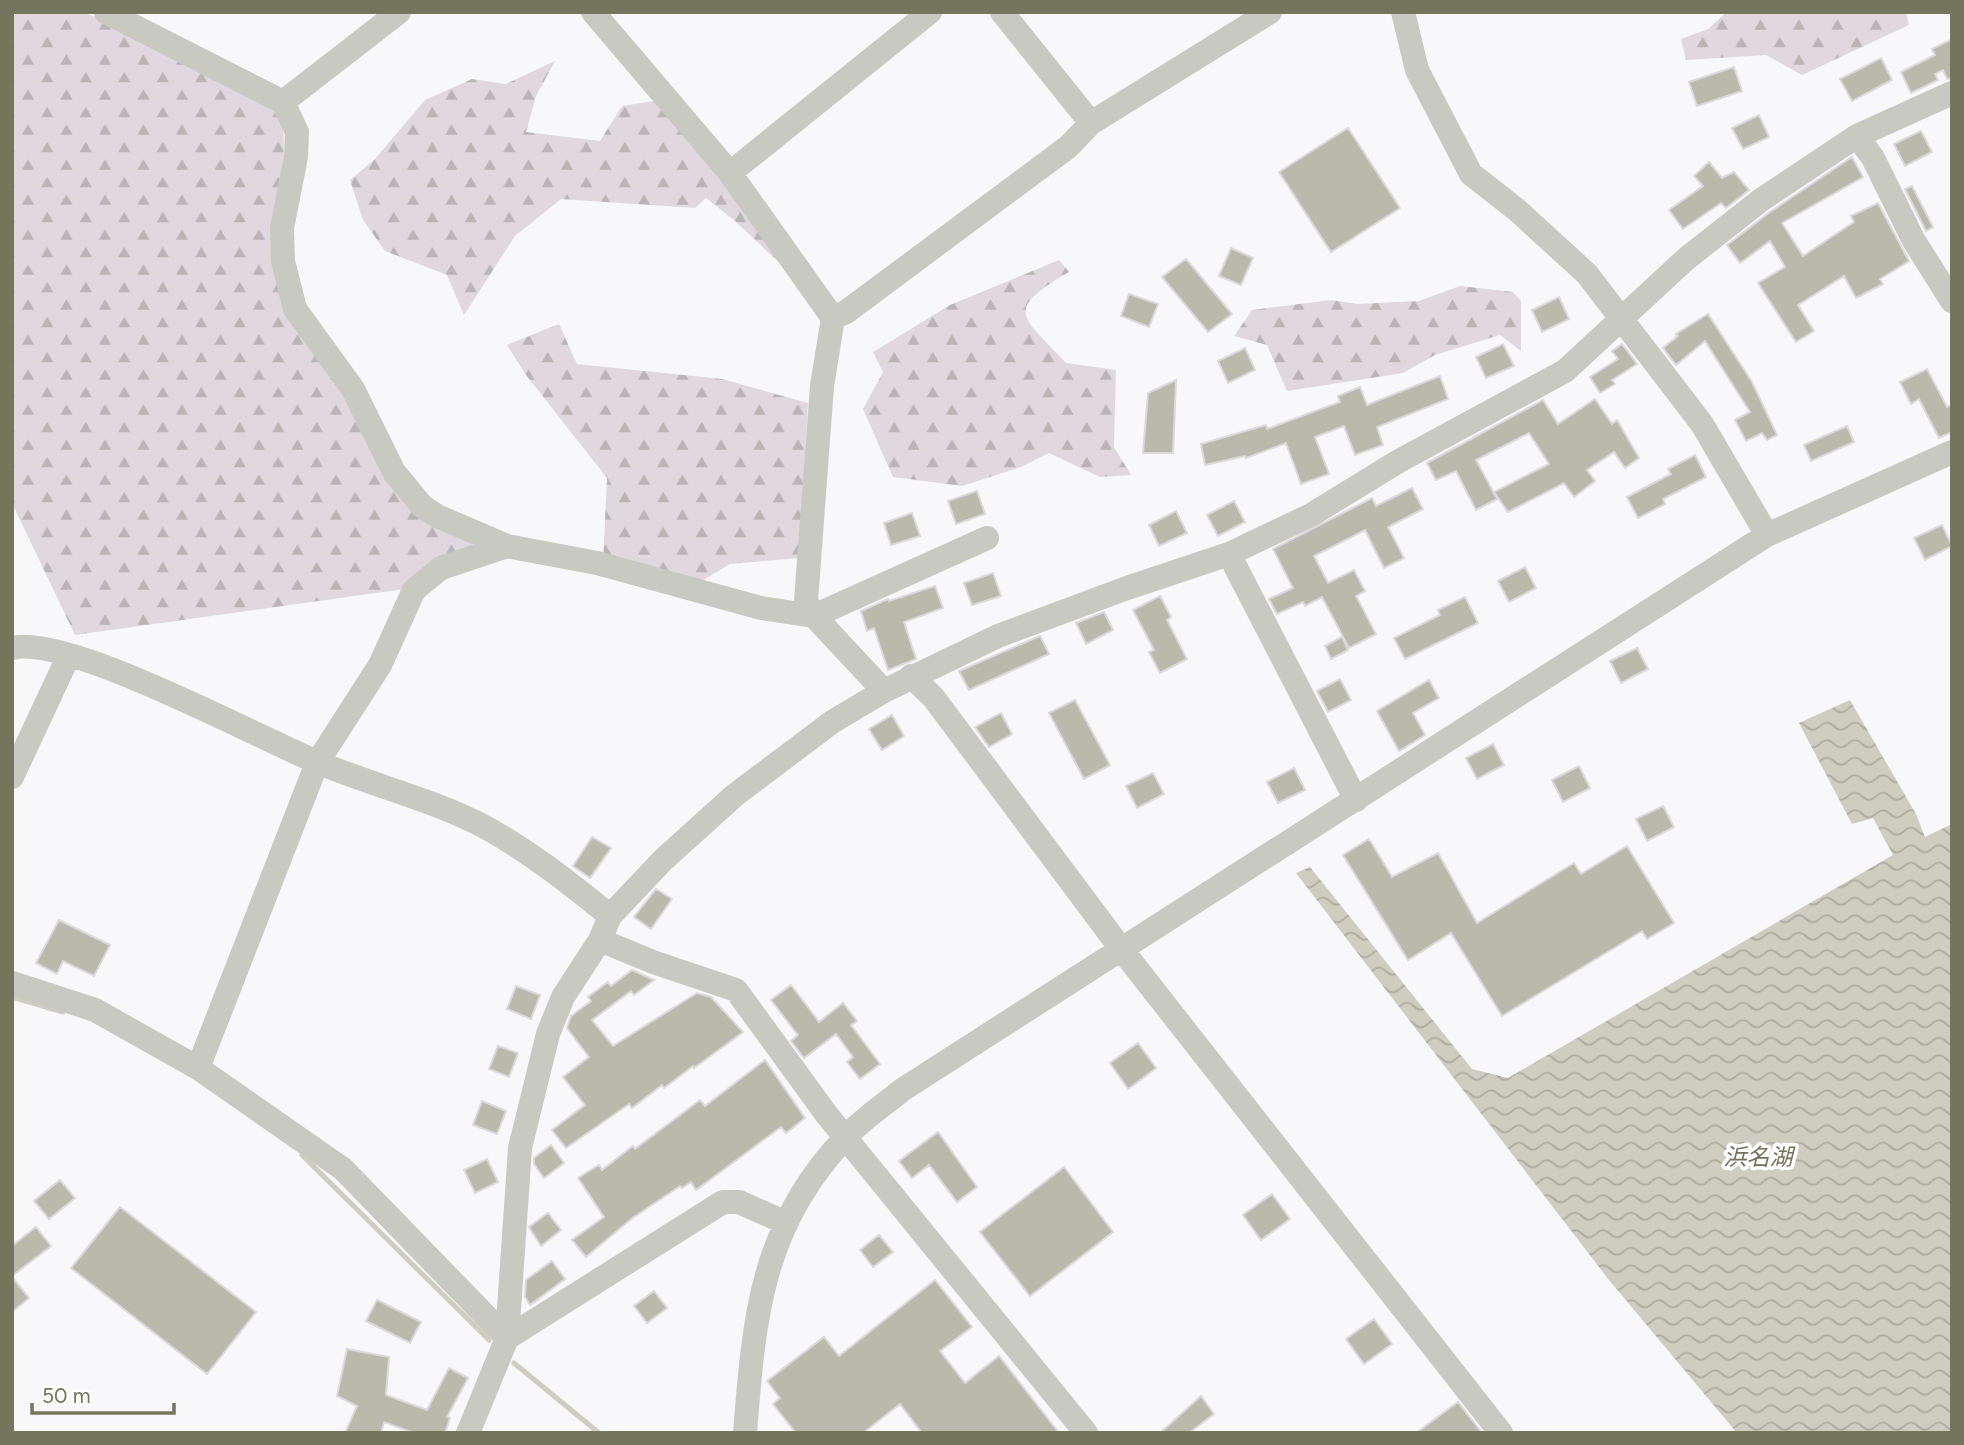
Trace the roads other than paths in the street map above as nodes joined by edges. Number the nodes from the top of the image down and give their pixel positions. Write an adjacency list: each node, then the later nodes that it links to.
1 (106, 12): 9 (street)
2 (399, 12): 9 (street)
3 (593, 12): 12 (street)
4 (930, 12): 12 (street)
5 (1002, 12): 10 (street)
6 (1270, 12): 10 (street)
7 (1403, 12): 15 (street)
8 (1952, 93): 11 (street)
9 (283, 102): 19 (street)
10 (1091, 123): 14 (street)
11 (1857, 135): 13 (street); 15 (street)
12 (730, 173): 14 (street)
13 (1952, 301)
14 (833, 318): 21 (street)
15 (1621, 321): 17 (street); 20 (street)
16 (1952, 452): 17 (street)
17 (1768, 535): 28 (street)
18 (987, 538): 21 (street)
19 (507, 546): 21 (street); 26 (street)
20 (1229, 554): 24 (street); 28 (street)
21 (814, 616): 25 (street)
22 (12, 648): 23 (street)
23 (69, 655): 26 (street); 27 (street)
24 (911, 676): 25 (street); 31 (street)
25 (884, 691): 29 (street)
26 (317, 762): 29 (street); 33 (street)
27 (12, 777)
28 (1356, 800): 31 (street)
29 (610, 916): 30 (street)
30 (600, 940): 34 (street); 36 (street)
31 (1122, 950): 34 (street); 40 (street)
32 (12, 983): 33 (street)
33 (198, 1068): 36 (street)
34 (845, 1137): 35 (street); 39 (street)
35 (784, 1222): 36 (street); 38 (street)
36 (507, 1338): 37 (street)
37 (468, 1433)
38 (745, 1433)
39 (1086, 1433)
40 (1501, 1433)

